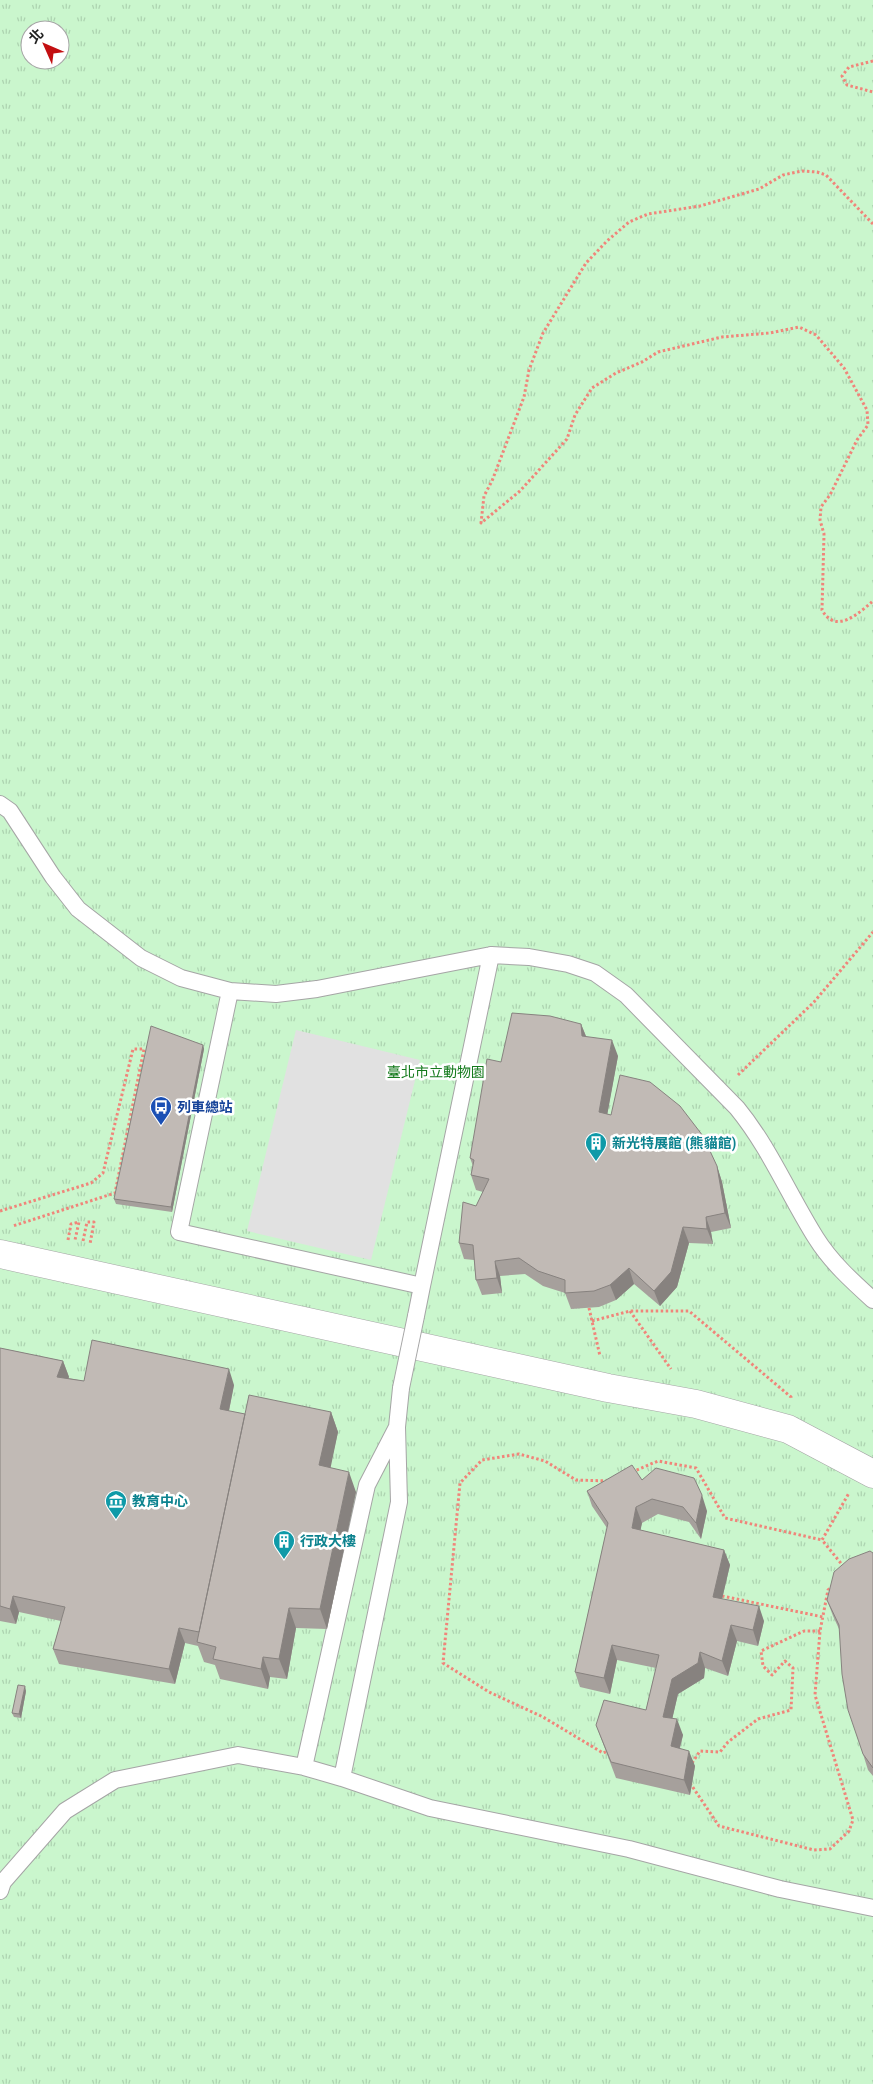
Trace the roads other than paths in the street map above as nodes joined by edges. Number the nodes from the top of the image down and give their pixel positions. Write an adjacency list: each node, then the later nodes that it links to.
1 (0, 804): 3 (lane)
2 (491, 955): 3 (lane); 5 (lane); 6 (lane)
3 (230, 991): 5 (lane)
4 (0, 1254): 8 (street)
5 (422, 1286): 7 (lane, bridge)
6 (873, 1300)
7 (397, 1427): 9 (lane); 10 (lane)
8 (868, 1471)
9 (304, 1767): 10 (lane); 11 (lane)
10 (342, 1778): 12 (lane)
11 (0, 1891)
12 (873, 1908)

